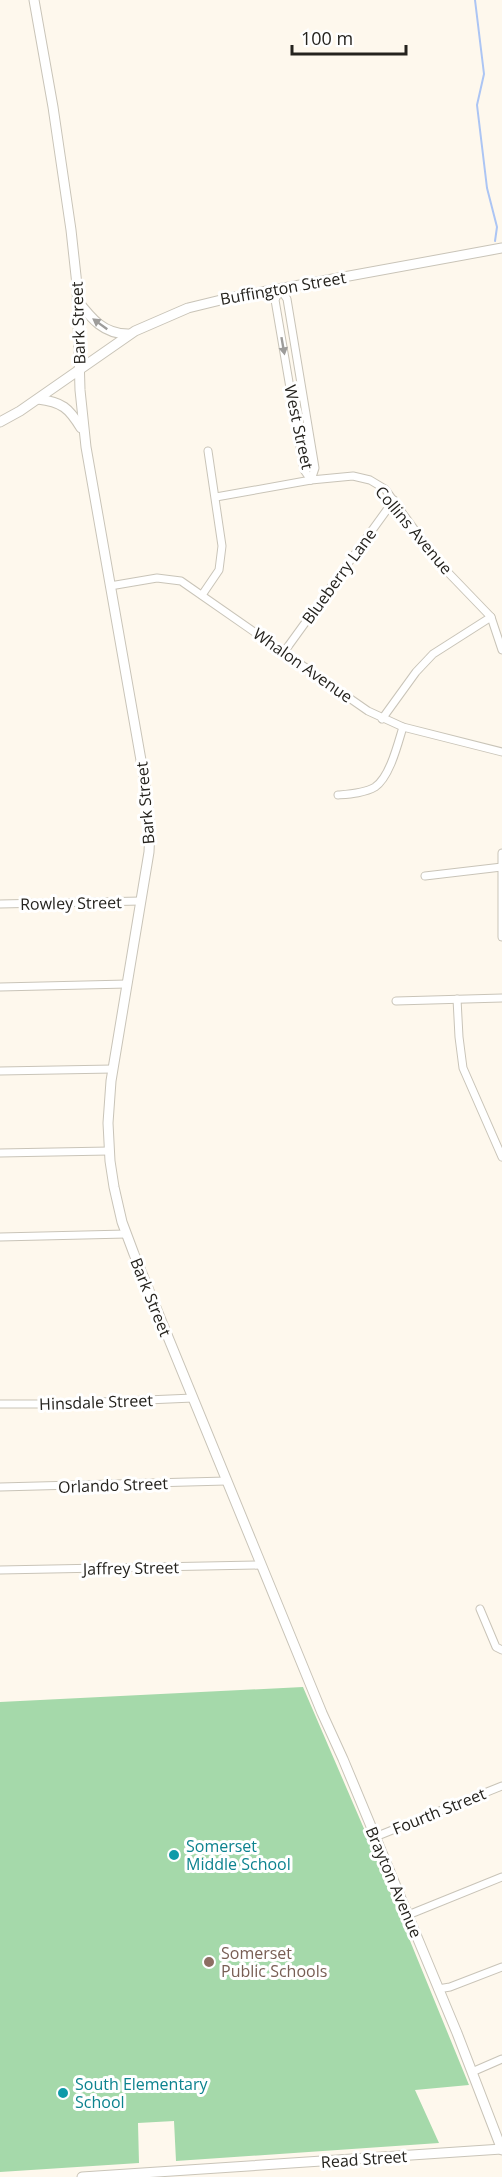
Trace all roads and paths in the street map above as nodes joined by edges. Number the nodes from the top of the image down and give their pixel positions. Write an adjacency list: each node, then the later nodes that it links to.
1 (34, 0): 4 (main road, Bark Street)
2 (502, 248): 3 (main road, Buffington Street)
3 (280, 289): 5 (main road, Buffington Street); 11 (street, West Street); 11 (street, West Street, one-way to 11)
4 (77, 300): 5 (main road, one-way to 4); 6 (main road, Bark Street)
5 (130, 334): 6 (main road, Buffington Street)
6 (80, 370): 7 (main road, Buffington Street); 9 (main road, Bark Street)
7 (38, 399): 8 (main road, Buffington Street); 9 (main road)
8 (0, 422)
9 (84, 431): 14 (main road, Bark Street)
10 (208, 451): 12 (street)
11 (311, 480): 12 (street, Collins Avenue); 13 (street, Collins Avenue)
12 (216, 497): 15 (street)
13 (394, 501): 16 (street, Collins Avenue); 18 (street, Blueberry Lane)
14 (110, 586): 15 (street, Whalon Avenue); 26 (main road, Bark Street)
15 (202, 595): 18 (street, Whalon Avenue)
16 (491, 616): 17 (street, Collins Avenue); 19 (street)
17 (502, 650)
18 (284, 652): 19 (street, Whalon Avenue)
19 (382, 719): 20 (street, Whalon Avenue)
20 (403, 727): 21 (street, Whalon Avenue); 22 (street)
21 (502, 752)
22 (338, 795)
23 (502, 853): 24 (street)
24 (501, 867): 25 (street); 28 (street)
25 (425, 876)
26 (141, 901): 27 (street, Rowley Street); 29 (main road, Bark Street)
27 (0, 904)
28 (502, 937)
29 (127, 984): 30 (street); 34 (main road, Bark Street)
30 (0, 987)
31 (502, 998): 32 (street)
32 (457, 999): 33 (street); 36 (street)
33 (396, 1001)
34 (113, 1069): 35 (street); 37 (main road, Bark Street)
35 (0, 1071)
36 (499, 1141): 39 (street)
37 (109, 1151): 38 (street); 40 (main road, Bark Street)
38 (0, 1153)
39 (502, 1157)
40 (126, 1234): 41 (street); 42 (main road, Bark Street)
41 (0, 1237)
42 (193, 1398): 43 (street, Hinsdale Street); 44 (main road, Bark Street)
43 (0, 1404)
44 (226, 1481): 45 (street, Orlando Street); 46 (main road, Bark Street)
45 (0, 1487)
46 (261, 1565): 47 (street, Jaffrey Street); 49 (main road, Bark Street)
47 (0, 1570)
48 (480, 1609): 50 (street)
49 (282, 1616): 52 (main road, Brayton Avenue)
50 (502, 1650)
51 (502, 1786): 52 (street, Fourth Street)
52 (375, 1837): 54 (main road, Brayton Avenue)
53 (502, 1877): 54 (street)
54 (408, 1915): 56 (main road, Brayton Avenue)
55 (502, 1967): 56 (street)
56 (438, 1989): 58 (main road, Brayton Avenue)
57 (502, 2059): 58 (street)
58 (472, 2072): 59 (main road, Brayton Avenue)
59 (502, 2149): 60 (main road, Read Street)
60 (235, 2172): 61 (main road, Read Street)
61 (139, 2175): 62 (main road, Read Street)
62 (81, 2177)

